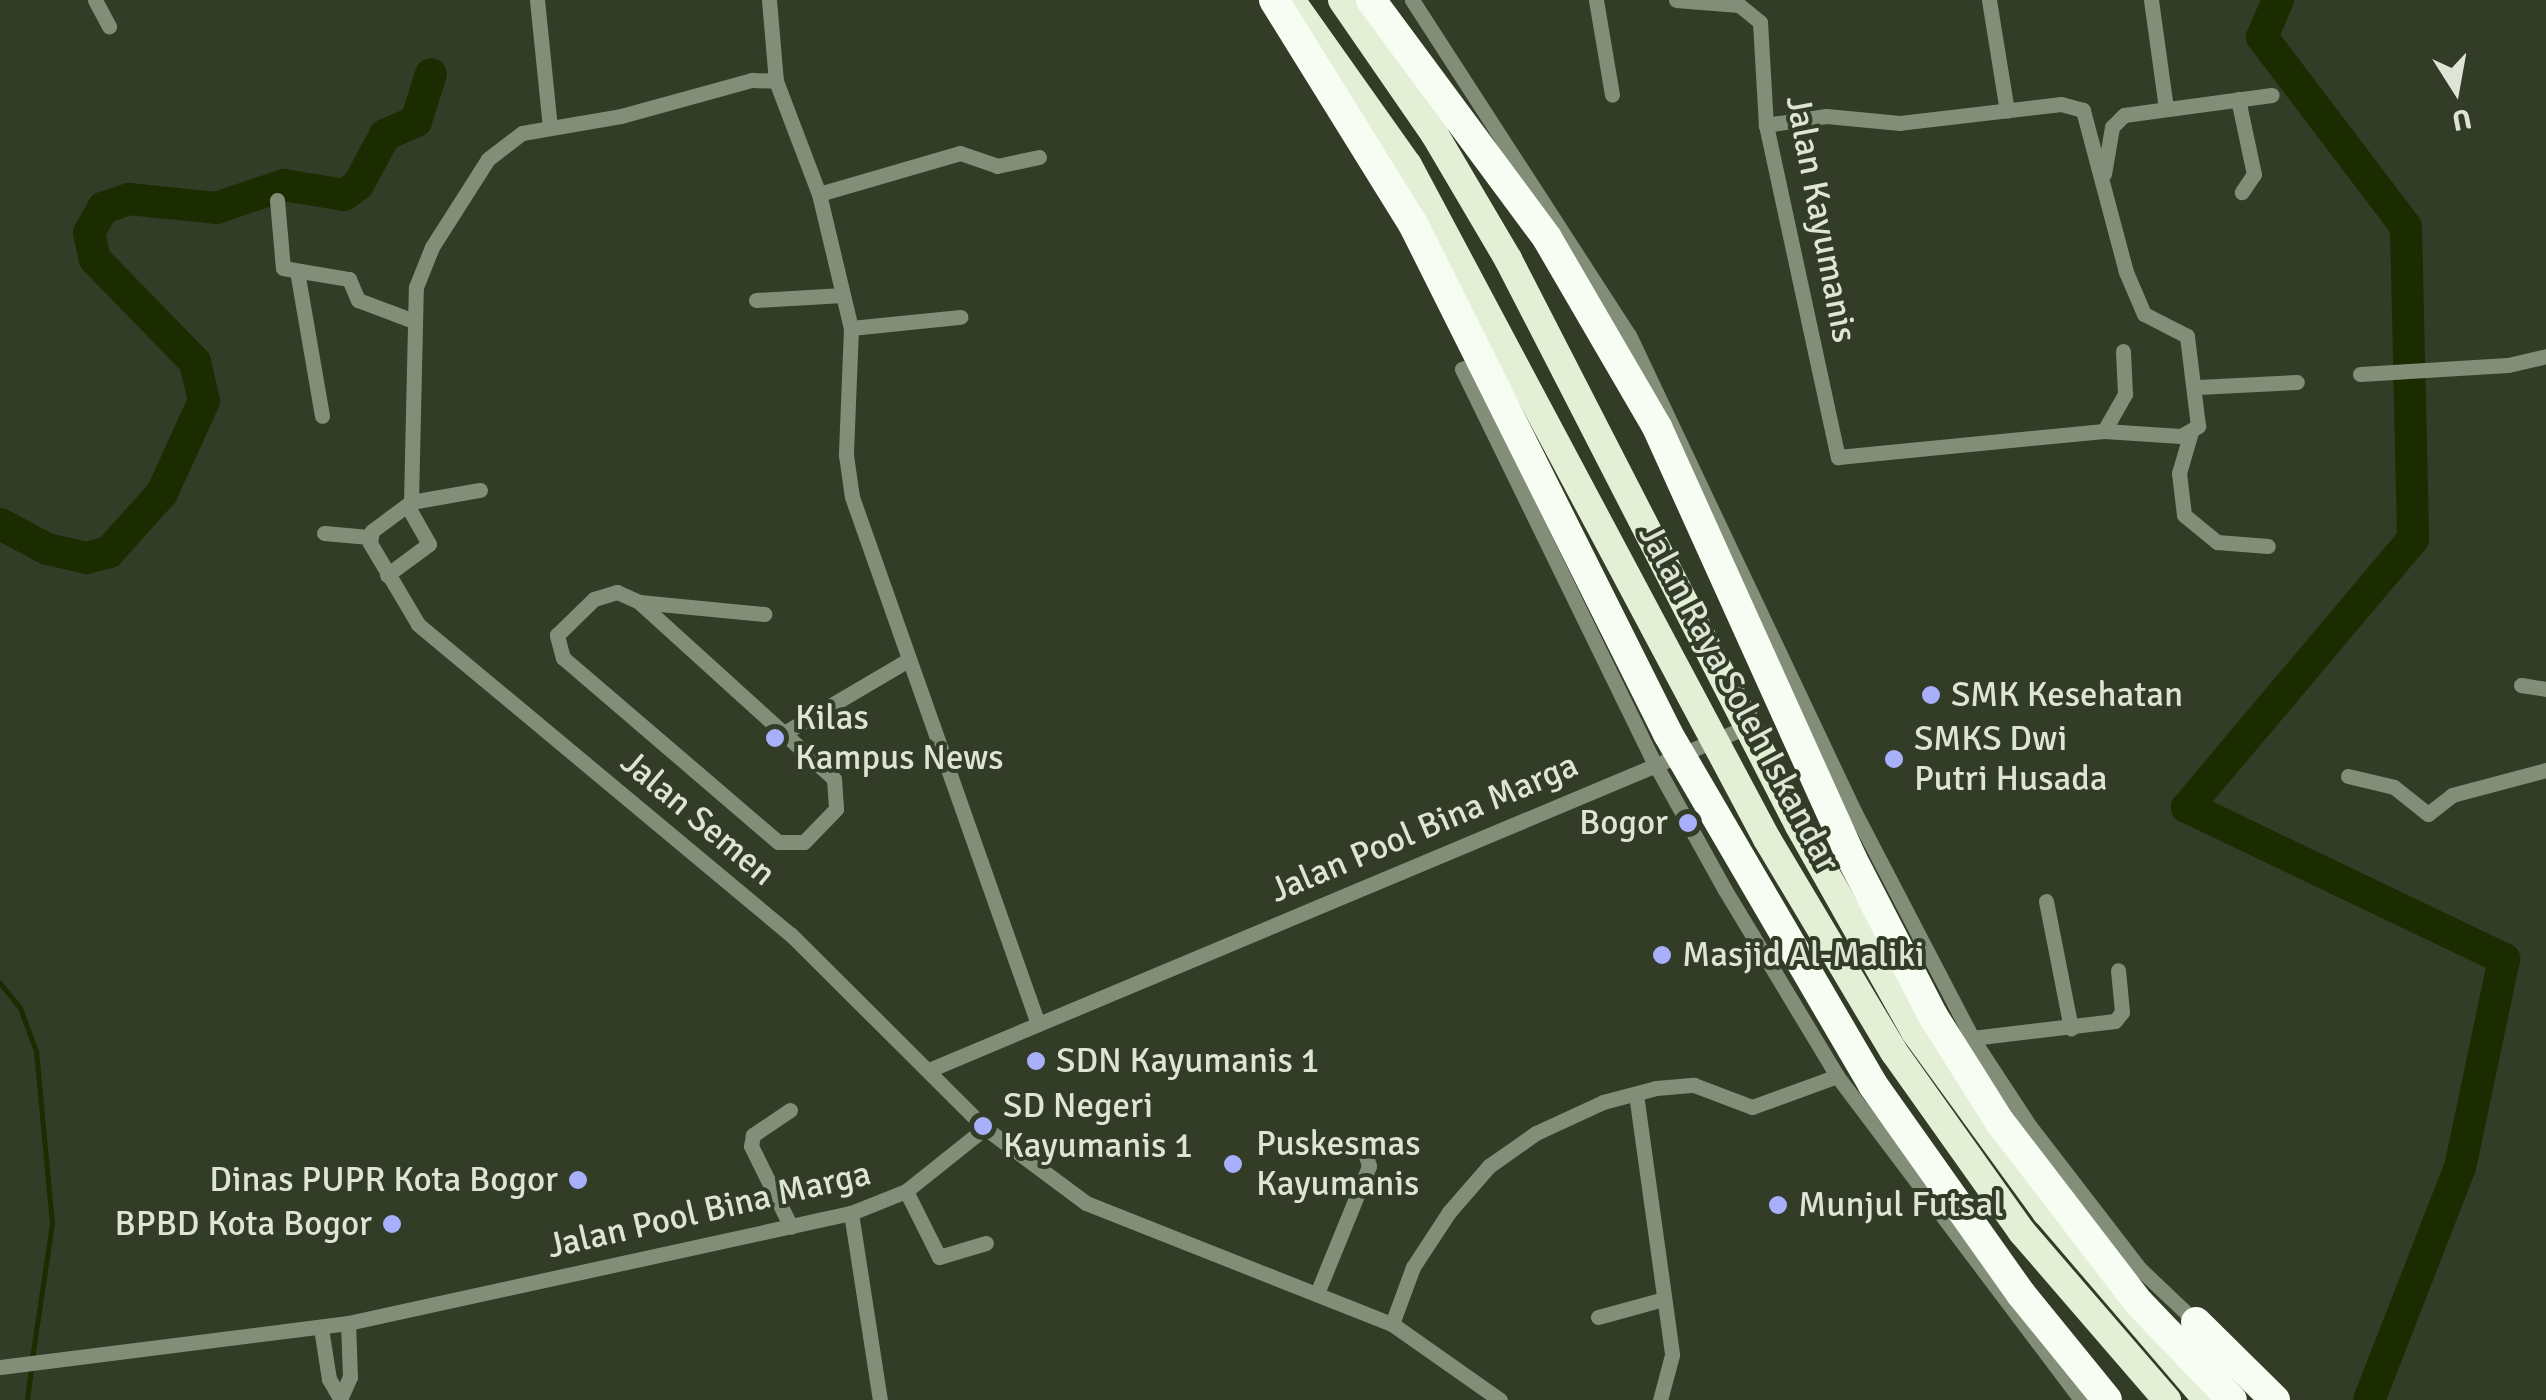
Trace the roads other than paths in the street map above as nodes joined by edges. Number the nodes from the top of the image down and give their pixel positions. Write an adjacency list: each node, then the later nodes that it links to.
1 (96, 0): 13 (street)
2 (537, 0): 21 (street)
3 (769, 0): 14 (street)
4 (1274, 0): 88 (highway, bridge)
5 (1291, 0): 34 (highway, Jalan Raya Soleh Iskandar)
6 (1380, 0): 12 (street)
7 (1412, 0): 63 (street)
8 (1596, 0): 15 (street)
9 (1676, 0): 20 (street, Jalan Kayumanis)
10 (1989, 0): 19 (street)
11 (2150, 0): 18 (street)
12 (1356, 5): 53 (highway, Jalan Raya Soleh Iskandar); 91 (highway, bridge)
13 (109, 26)
14 (776, 81): 21 (street); 25 (street)
15 (1612, 95)
16 (2272, 95): 17 (street)
17 (2238, 99): 18 (street); 24 (street)
18 (2166, 108): 23 (street)
19 (2007, 111): 20 (street); 23 (street)
20 (1766, 125): 40 (street, Jalan Kayumanis)
21 (550, 127): 31 (street)
22 (1039, 157): 25 (street)
23 (2103, 176): 38 (street)
24 (2242, 192)
25 (819, 194): 28 (street)
26 (277, 200): 27 (street)
27 (297, 271): 31 (street); 39 (street)
28 (843, 294): 29 (street); 32 (street)
29 (756, 300)
30 (960, 317): 32 (street)
31 (414, 321): 43 (street)
32 (850, 328): 50 (street)
33 (2122, 351): 40 (street)
34 (1511, 354): 55 (highway, Jalan Raya Soleh Iskandar); 56 (street)
35 (2546, 356): 36 (street)
36 (2360, 374)
37 (2297, 382): 38 (street)
38 (2198, 387): 41 (street)
39 (322, 416)
40 (2104, 431): 41 (street)
41 (2190, 432): 46 (street)
42 (480, 490): 43 (street)
43 (410, 504): 45 (street); 47 (street)
44 (324, 532): 45 (street)
45 (369, 537): 47 (street, Jalan Semen)
46 (2268, 546)
47 (388, 575): 64 (street, Jalan Semen)
48 (639, 602): 49 (street); 54 (street); 54 (street)
49 (764, 614)
50 (908, 660): 54 (street); 61 (street)
51 (2522, 685): 52 (street)
52 (2546, 689)
53 (1749, 726): 55 (street, Jalan Pool Bina Marga); 90 (highway, Jalan Raya Soleh Iskandar)
54 (784, 733)
55 (1714, 740): 56 (street, Jalan Pool Bina Marga); 89 (highway, Jalan Raya Soleh Iskandar)
56 (1654, 762): 61 (street, Jalan Pool Bina Marga); 65 (street)
57 (2546, 770): 58 (street)
58 (2348, 776)
59 (2046, 900): 62 (street)
60 (2118, 970): 62 (street)
61 (1038, 1024): 64 (street, Jalan Pool Bina Marga)
62 (2072, 1029): 63 (street)
63 (1972, 1038): 77 (street)
64 (928, 1070): 68 (street)
65 (1837, 1076): 66 (street); 82 (street)
66 (1636, 1094): 75 (street); 79 (street)
67 (790, 1110): 72 (street)
68 (984, 1128): 70 (street, Jalan Pool Bina Marga); 74 (street)
69 (1365, 1152): 74 (street)
70 (906, 1191): 71 (street, Jalan Pool Bina Marga); 73 (street)
71 (851, 1214): 72 (street, Jalan Pool Bina Marga); 84 (street)
72 (792, 1228): 78 (street, Jalan Pool Bina Marga)
73 (986, 1242)
74 (1318, 1292): 79 (street)
75 (1660, 1300): 76 (street); 86 (street)
76 (1598, 1317)
77 (2196, 1322): 92 (highway)
78 (348, 1323): 80 (street, Jalan Pool Bina Marga); 83 (street)
79 (1392, 1324): 85 (street)
80 (321, 1328): 81 (street, Jalan Pool Bina Marga); 83 (street)
81 (0, 1368)
82 (2076, 1394): 87 (street)
83 (341, 1399)
84 (880, 1400)
85 (1500, 1400)
86 (1660, 1400)
87 (2057, 1400)
88 (2107, 1400)
89 (2167, 1400)
90 (2206, 1400)
91 (2232, 1400)
92 (2276, 1400)

